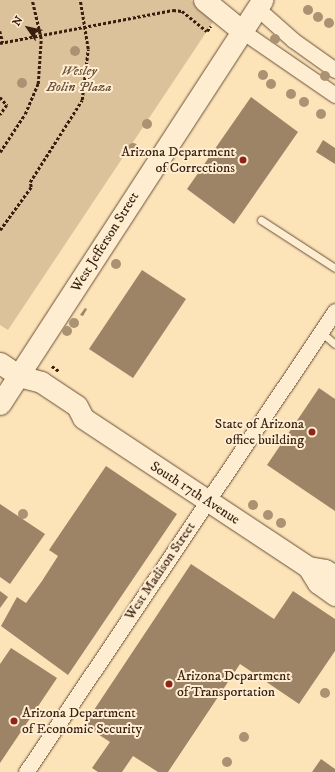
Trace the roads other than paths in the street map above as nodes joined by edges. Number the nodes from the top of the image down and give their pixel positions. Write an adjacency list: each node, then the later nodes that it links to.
1 (204, 0): 3 (main road)
2 (260, 4): 3 (main road, West Jefferson Street); 4 (street)
3 (242, 31): 5 (street); 12 (main road, West Jefferson Street)
4 (335, 70)
5 (335, 95)
6 (261, 220): 7 (lane)
7 (335, 268)
8 (335, 311): 9 (street, West Madison Street)
9 (321, 332): 10 (lane); 14 (street, West Madison Street)
10 (335, 342)
11 (0, 363): 12 (main road, South 17th Avenue)
12 (19, 376): 13 (main road, West Jefferson Street); 14 (main road, South 17th Avenue)
13 (0, 404)
14 (206, 501): 15 (main road, South 17th Avenue); 18 (street, West Madison Street)
15 (308, 567): 16 (main road, South 17th Avenue); 17 (main road, South 17th Avenue)
16 (335, 576)
17 (335, 595)
18 (26, 772)

